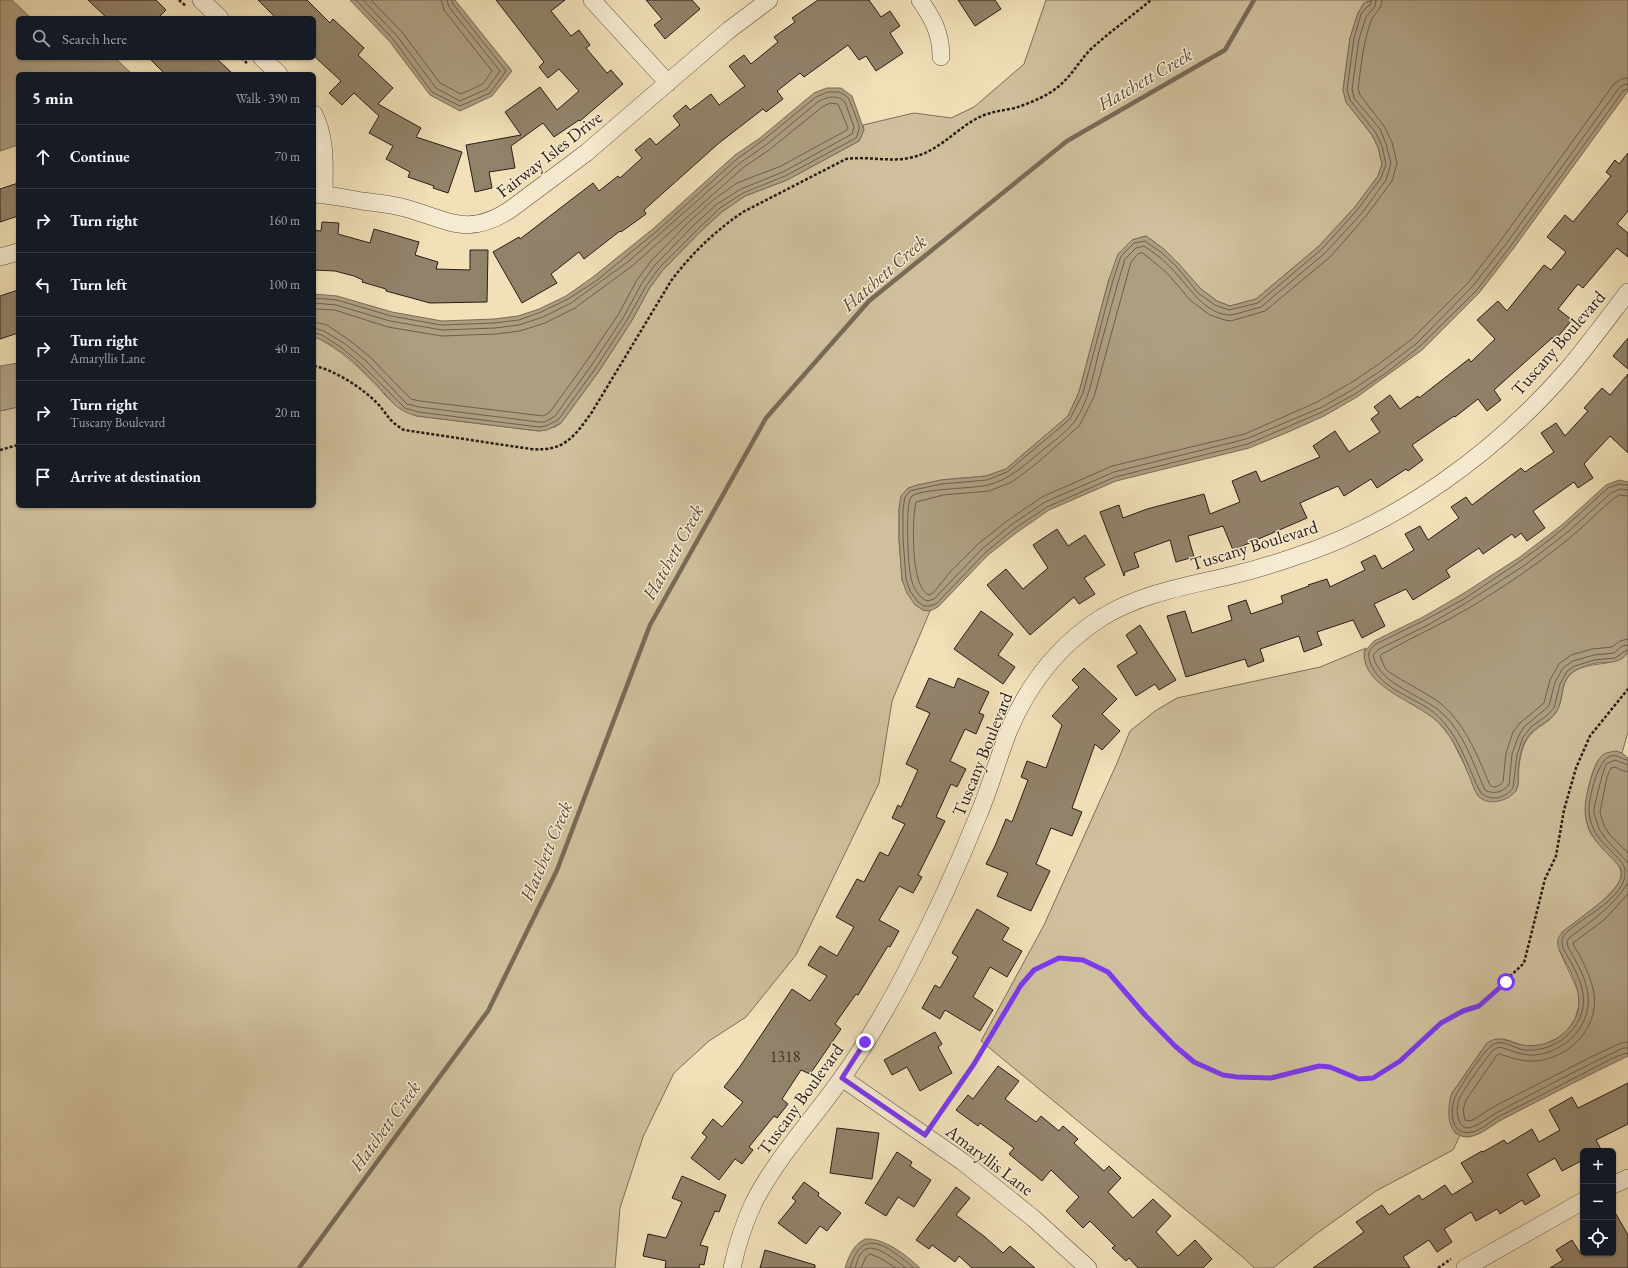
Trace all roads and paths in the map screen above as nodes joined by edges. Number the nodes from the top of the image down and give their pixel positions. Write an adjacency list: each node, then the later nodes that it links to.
1 (201, 0): 6 (street)
2 (592, 0): 10 (street)
3 (769, 0): 10 (street, Fairway Isles Drive)
4 (920, 0): 7 (street)
5 (1151, 0): 16 (path)
6 (218, 16)
7 (941, 57)
8 (264, 60): 9 (street)
9 (277, 72)
10 (668, 83): 12 (street, Fairway Isles Drive)
11 (316, 119): 12 (street)
12 (319, 194)
13 (16, 253): 14 (street)
14 (0, 257)
15 (1628, 292): 20 (street, Tuscany Boulevard)
16 (316, 367)
17 (16, 446): 18 (path)
18 (0, 450)
19 (1628, 689): 21 (path)
20 (842, 1078): 21 (street, Amaryllis Lane); 25 (street, Tuscany Boulevard)
21 (925, 1135): 26 (street, Amaryllis Lane)
22 (1628, 1178): 23 (street)
23 (1615, 1184)
24 (1580, 1203): 27 (street)
25 (732, 1268)
26 (1088, 1268)
27 (1465, 1268)

